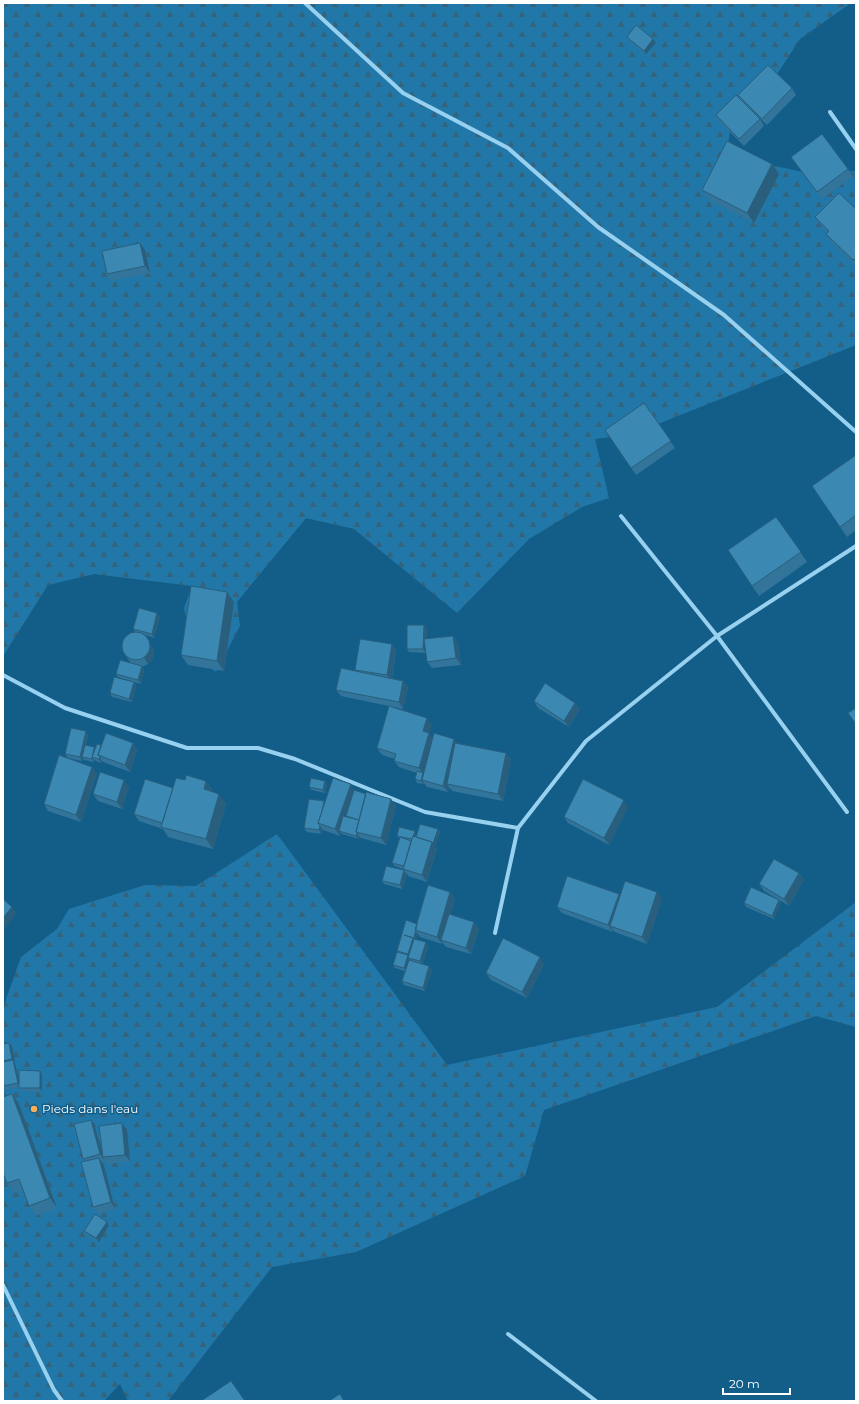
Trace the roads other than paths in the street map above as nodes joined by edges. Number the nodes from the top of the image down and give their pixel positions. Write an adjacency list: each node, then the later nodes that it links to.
1 (305, 3): 4 (street)
2 (830, 112): 3 (street)
3 (856, 149)
4 (856, 432)
5 (621, 516): 7 (street)
6 (856, 546): 7 (street)
7 (717, 636): 9 (street); 10 (street)
8 (3, 675): 10 (street)
9 (847, 812)
10 (518, 828): 11 (street)
11 (495, 933)
12 (3, 1285): 14 (street)
13 (508, 1334): 15 (street)
14 (62, 1401)
15 (596, 1401)

